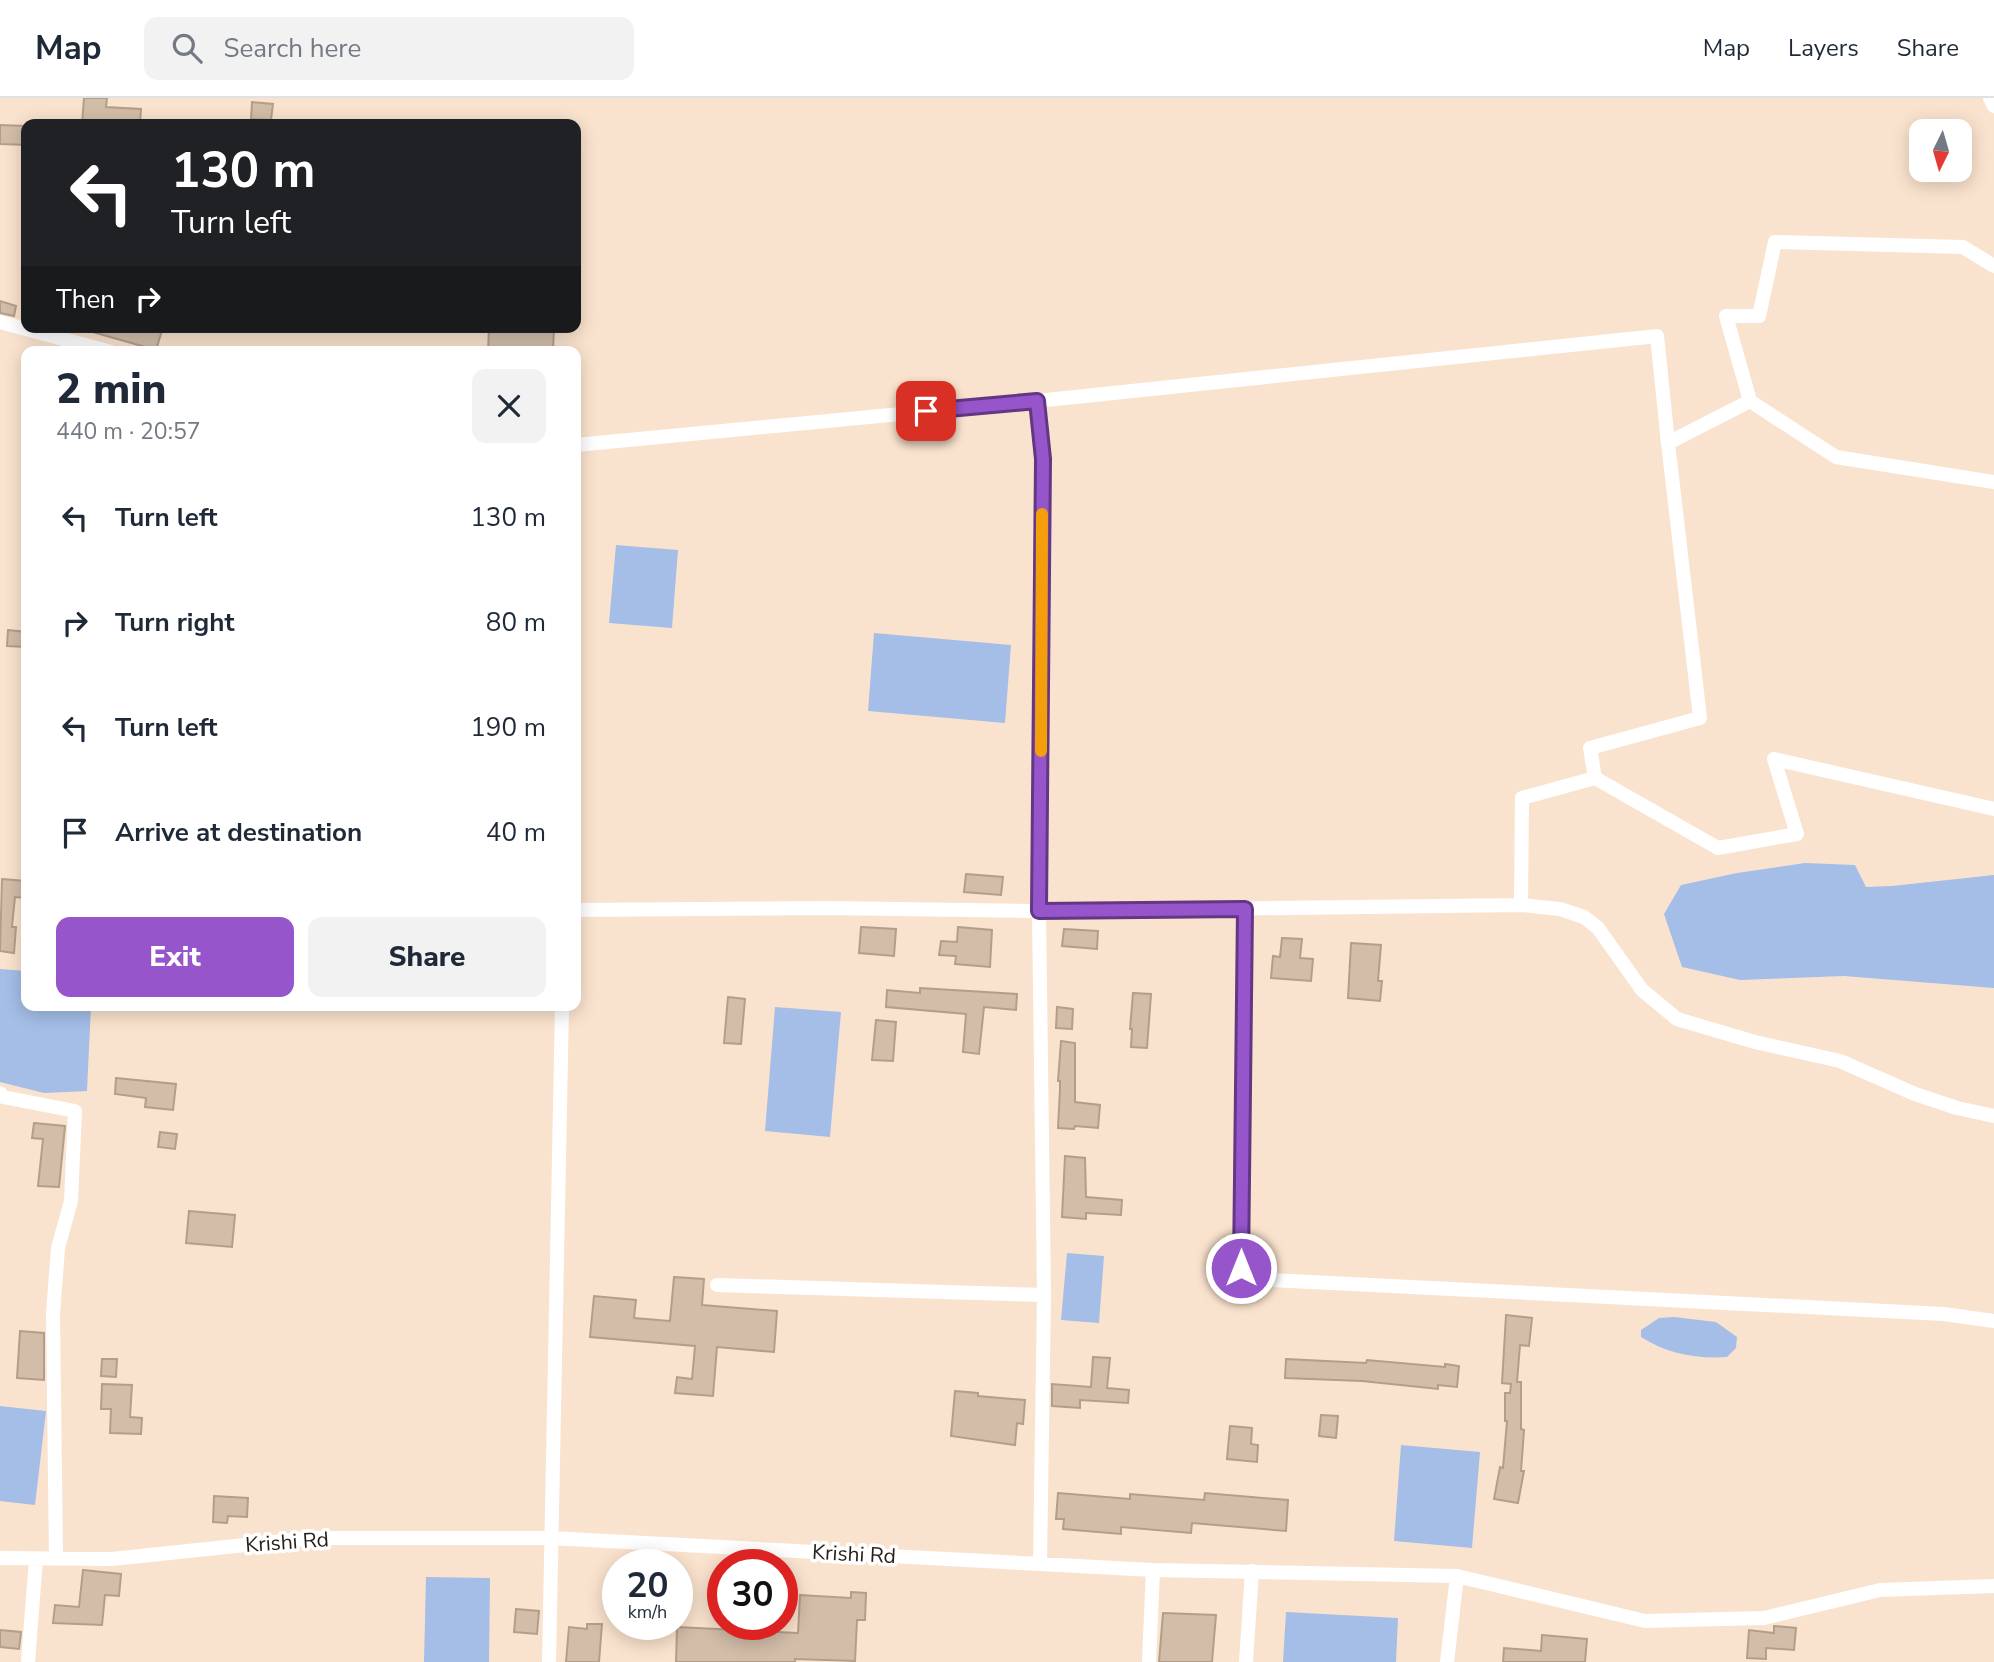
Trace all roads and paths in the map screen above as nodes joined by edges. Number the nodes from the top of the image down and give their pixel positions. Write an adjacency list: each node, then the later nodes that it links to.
1 (1990, 98): 2 (street)
2 (1994, 106)
3 (1994, 266): 9 (street)
4 (0, 322): 5 (street)
5 (21, 328)
6 (41, 333): 7 (street)
7 (89, 346)
8 (1037, 401): 10 (street); 11 (street); 18 (street)
9 (1750, 401): 10 (street); 12 (street)
10 (1668, 443): 13 (street)
11 (581, 445)
12 (1994, 482)
13 (1595, 778): 14 (street); 15 (street)
14 (1994, 809)
15 (1521, 905): 16 (street); 21 (street)
16 (1245, 909): 18 (street); 24 (street)
17 (581, 910): 18 (street)
18 (1039, 911): 23 (street)
19 (562, 1011): 25 (street)
20 (0, 1093): 27 (street)
21 (1994, 1116)
22 (717, 1285): 23 (street)
23 (1044, 1295): 29 (street)
24 (1994, 1321)
25 (550, 1538): 27 (street, Krishi Rd); 29 (street, Krishi Rd); 35 (street)
26 (0, 1558): 28 (street, Krishi Rd)
27 (56, 1558): 28 (street, Krishi Rd)
28 (36, 1559): 34 (street)
29 (1040, 1563): 30 (street, Krishi Rd)
30 (1153, 1570): 31 (street, Krishi Rd); 36 (street)
31 (1252, 1571): 32 (street, Krishi Rd); 37 (street)
32 (1457, 1576): 33 (street, Krishi Rd); 38 (street)
33 (1994, 1586)
34 (27, 1662)
35 (549, 1662)
36 (1149, 1662)
37 (1246, 1662)
38 (1447, 1662)

